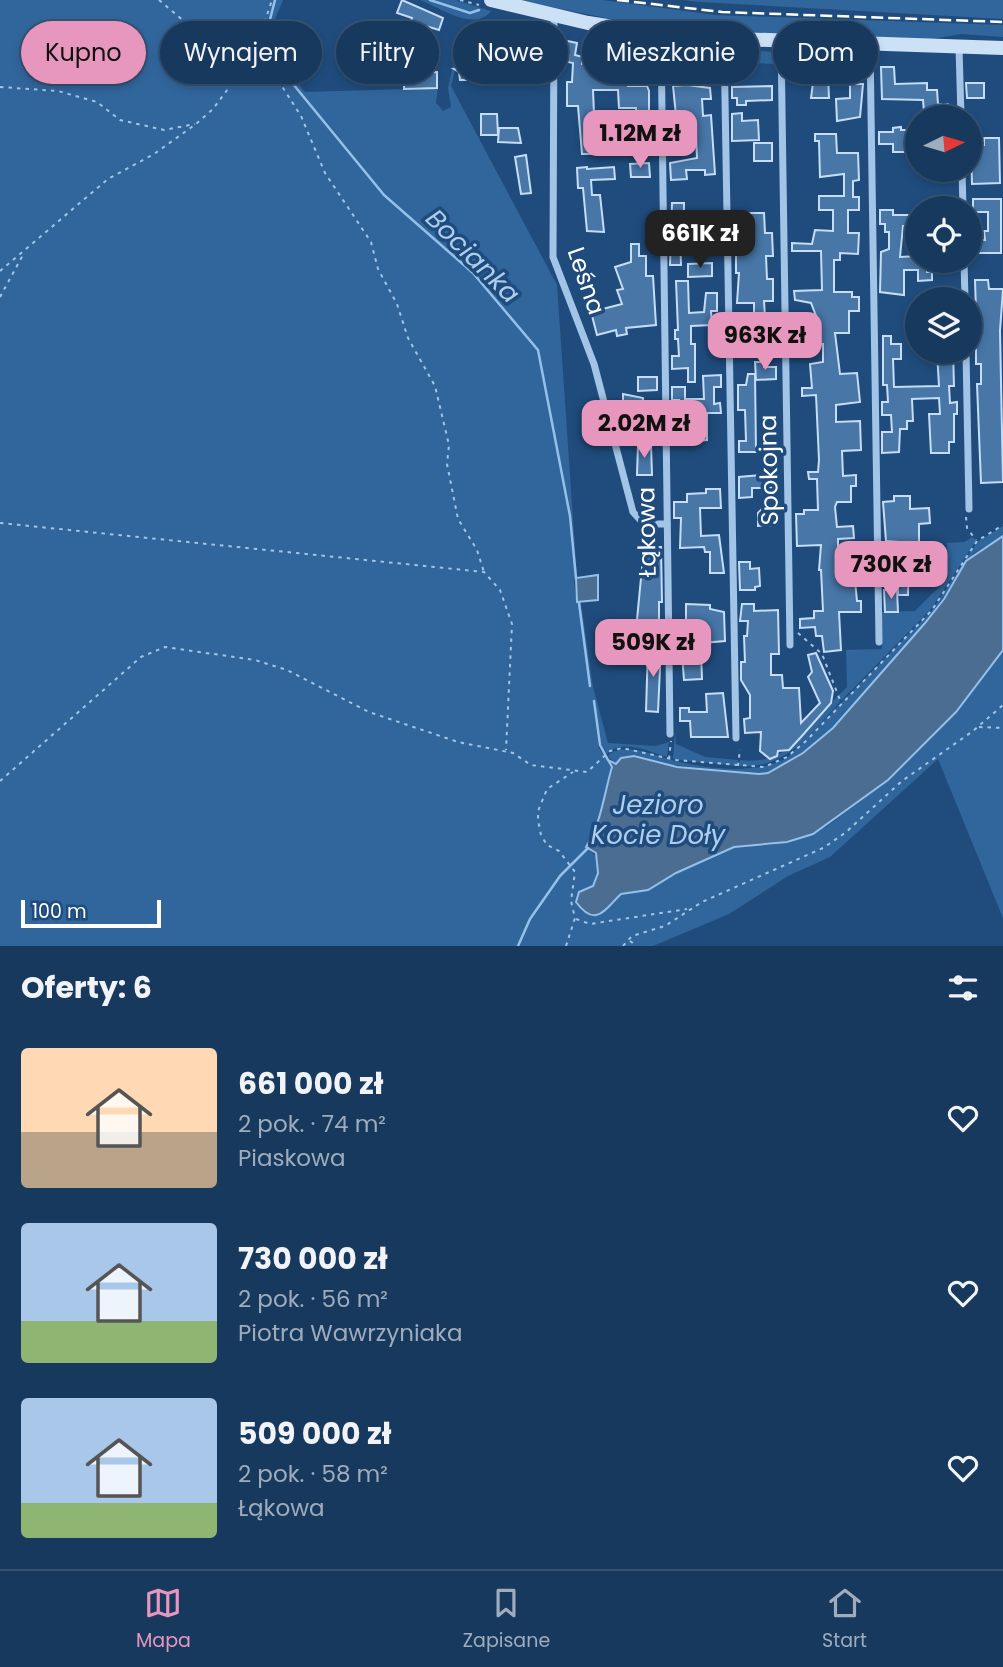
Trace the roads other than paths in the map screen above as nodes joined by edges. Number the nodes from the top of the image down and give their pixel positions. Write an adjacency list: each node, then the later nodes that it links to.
1 (491, 0): 2 (main road)
2 (554, 17): 3 (main road); 14 (street, Leśna)
3 (582, 22)
4 (878, 44): 5 (main road)
5 (959, 47): 6 (main road); 11 (street)
6 (1003, 48)
7 (662, 84): 14 (street, Łąkowa)
8 (725, 84): 18 (street)
9 (783, 84): 16 (street, Spokojna)
10 (871, 84): 15 (street)
11 (961, 105)
12 (966, 364): 13 (street)
13 (968, 511)
14 (667, 524): 17 (street, Łąkowa)
15 (879, 642)
16 (790, 645)
17 (670, 738)
18 (736, 738)

